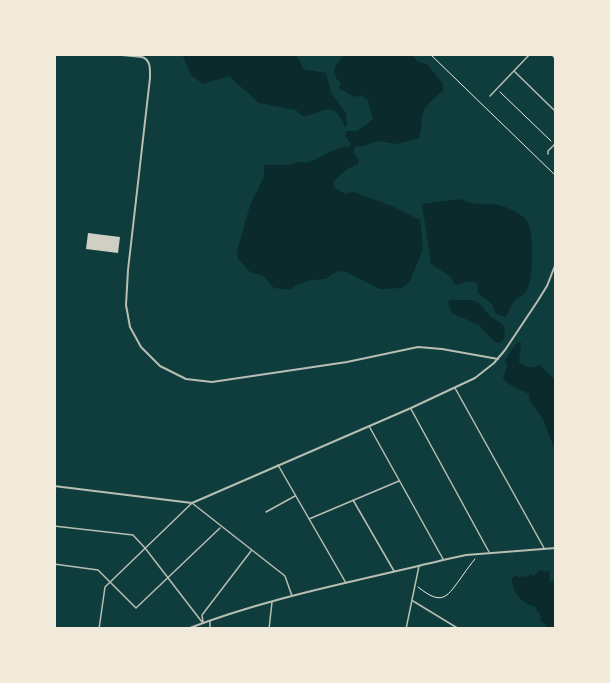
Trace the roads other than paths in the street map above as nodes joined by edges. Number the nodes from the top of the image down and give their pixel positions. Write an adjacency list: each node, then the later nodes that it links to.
1 (112, 54): 11 (street)
2 (530, 54): 5 (street)
3 (551, 54): 4 (street)
4 (556, 59)
5 (514, 71): 6 (street); 7 (street)
6 (490, 96)
7 (556, 112)
8 (555, 144): 9 (street)
9 (548, 154)
10 (556, 263): 11 (street)
11 (498, 359): 12 (street)
12 (455, 388): 13 (street); 27 (street)
13 (411, 408): 14 (street); 29 (street)
14 (369, 425): 15 (street); 16 (street)
15 (278, 465): 18 (street); 20 (street)
16 (399, 481): 19 (street); 30 (street)
17 (54, 486): 20 (street)
18 (296, 496): 21 (street); 22 (street)
19 (353, 500): 22 (street); 33 (street)
20 (192, 503): 24 (street); 25 (street)
21 (266, 512)
22 (309, 519): 36 (street)
23 (54, 526): 25 (street)
24 (221, 527): 28 (street); 34 (street)
25 (146, 548): 34 (street); 35 (street)
26 (556, 548): 27 (street)
27 (544, 549): 29 (street)
28 (251, 550): 37 (street); 41 (street)
29 (489, 553): 30 (street)
30 (443, 560): 32 (street)
31 (54, 564): 35 (street)
32 (419, 566): 33 (street); 38 (street)
33 (394, 572): 36 (street)
34 (169, 577): 35 (street); 41 (street)
35 (110, 582): 42 (street)
36 (346, 584): 37 (street)
37 (292, 597): 39 (street)
38 (412, 600): 46 (street); 47 (street)
39 (272, 602): 40 (street); 45 (street)
40 (210, 621): 41 (street); 44 (street)
41 (203, 623): 43 (street)
42 (99, 629)
43 (187, 629)
44 (210, 629)
45 (269, 629)
46 (406, 629)
47 (459, 629)

